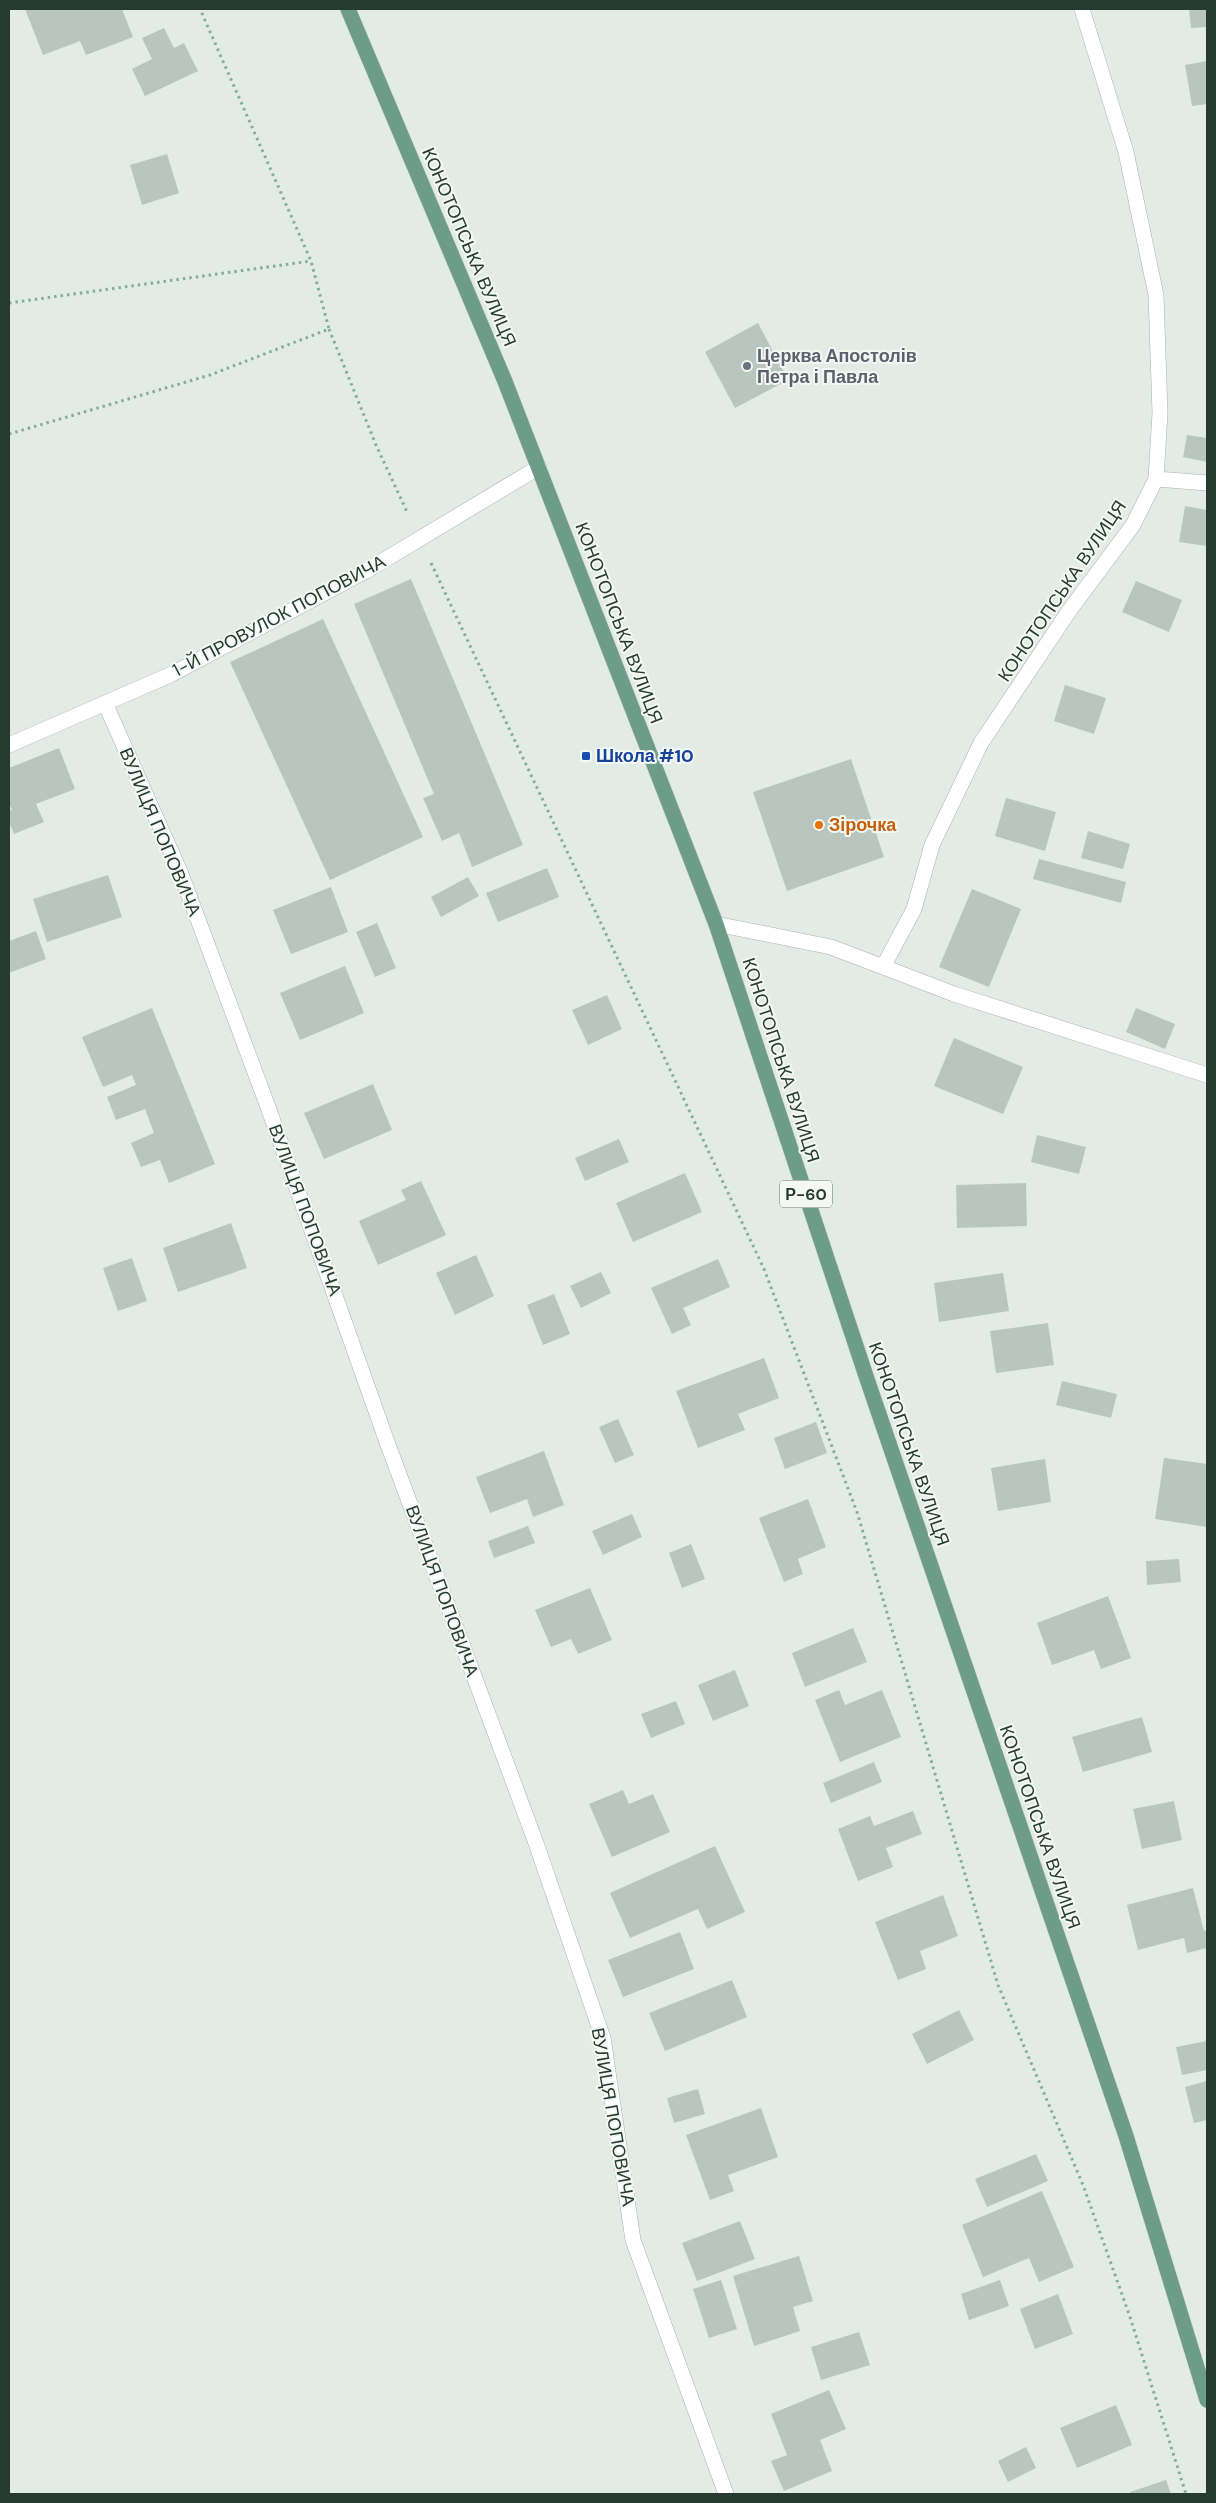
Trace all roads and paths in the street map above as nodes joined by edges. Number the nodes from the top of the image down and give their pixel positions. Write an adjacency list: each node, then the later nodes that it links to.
1 (200, 9): 4 (path)
2 (348, 9): 8 (main road, КОНОТОПСЬКА ВУЛИЦЯ / Р-60)
3 (1082, 9): 9 (street, КОНОТОПСЬКА ВУЛИЦЯ)
4 (311, 261): 5 (path); 6 (path)
5 (9, 304)
6 (329, 329): 7 (path); 11 (path)
7 (9, 434)
8 (539, 467): 11 (street, 1-Й ПРОВУЛОК ПОПОВИЧА); 14 (main road, КОНОТОПСЬКА ВУЛИЦЯ / Р-60)
9 (1156, 479): 10 (street); 15 (street, КОНОТОПСЬКА ВУЛИЦЯ)
10 (1207, 483)
11 (420, 538): 12 (street, 1-Й ПРОВУЛОК ПОПОВИЧА); 19 (path)
12 (104, 703): 13 (street, 1-Й ПРОВУЛОК ПОПОВИЧА); 18 (street, ВУЛИЦЯ ПОПОВИЧА)
13 (9, 745)
14 (716, 924): 15 (street); 17 (main road, КОНОТОПСЬКА ВУЛИЦЯ / Р-60)
15 (883, 967): 16 (street)
16 (1207, 1075)
17 (1207, 2400)
18 (726, 2494)
19 (1186, 2494)

